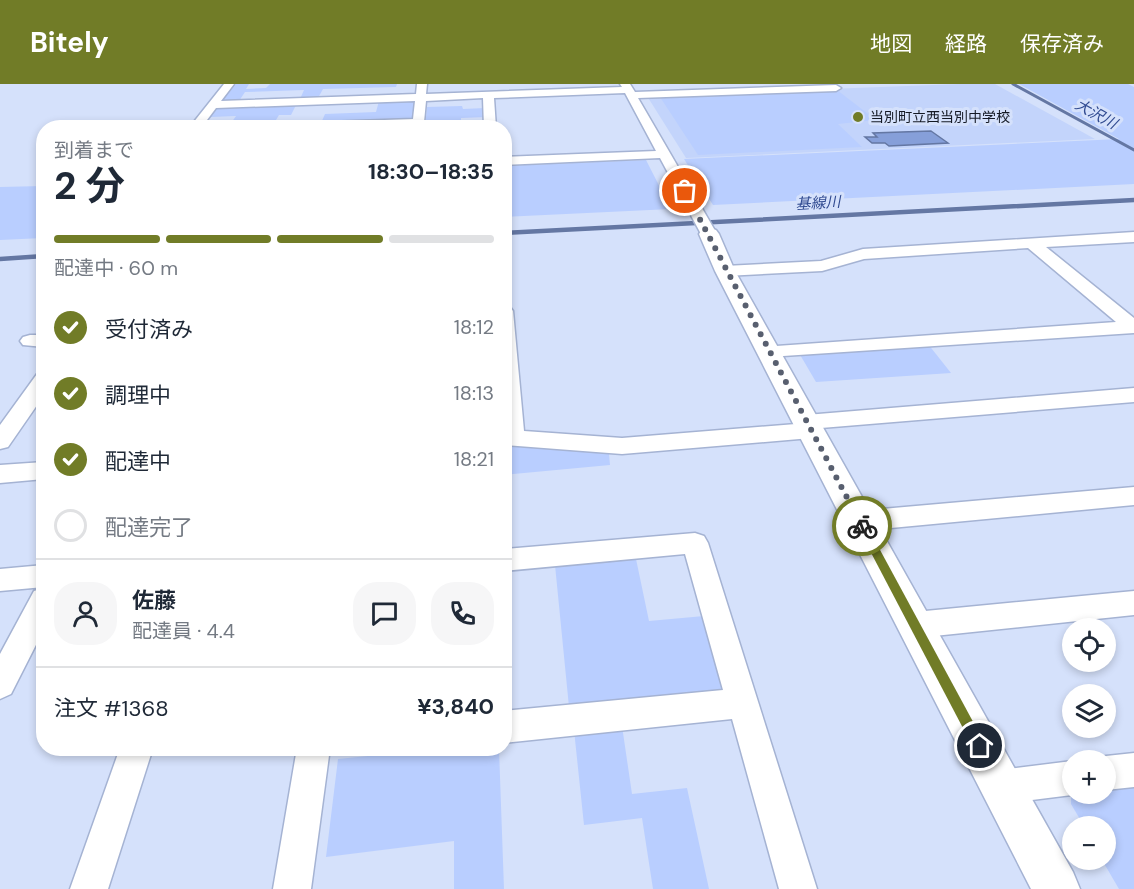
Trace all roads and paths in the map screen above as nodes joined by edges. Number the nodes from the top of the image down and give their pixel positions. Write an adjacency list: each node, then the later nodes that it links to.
1 (229, 84): 7 (street)
2 (422, 84): 6 (street)
3 (836, 88): 4 (street)
4 (628, 90): 5 (street); 11 (street)
5 (488, 95): 6 (street); 10 (street)
6 (421, 97): 7 (street); 9 (street)
7 (213, 105): 8 (street)
8 (201, 120)
9 (418, 120)
10 (490, 120)
11 (663, 154): 12 (street); 13 (street)
12 (512, 160)
13 (702, 221): 16 (street)
14 (1134, 237): 15 (street)
15 (1031, 243): 16 (street); 17 (street)
16 (725, 271): 18 (street)
17 (1134, 326): 18 (street)
18 (768, 351): 21 (street)
19 (1134, 395): 21 (street)
20 (36, 399): 23 (street)
21 (808, 426): 22 (street); 27 (street)
22 (512, 436)
23 (0, 441)
24 (36, 471): 25 (street)
25 (0, 474)
26 (1134, 496): 27 (street)
27 (859, 521): 33 (street)
28 (512, 559): 35 (street)
29 (36, 577): 30 (street)
30 (0, 580)
31 (1134, 603): 33 (street)
32 (36, 615): 34 (street)
33 (915, 625): 42 (street)
34 (0, 684)
35 (742, 703): 36 (street); 45 (street)
36 (512, 726)
37 (134, 756): 43 (street)
38 (313, 756): 44 (street)
39 (1134, 770): 40 (street)
40 (1116, 772)
41 (1062, 779): 42 (street)
42 (1001, 787): 46 (street)
43 (89, 889)
44 (292, 889)
45 (798, 889)
46 (1056, 889)

